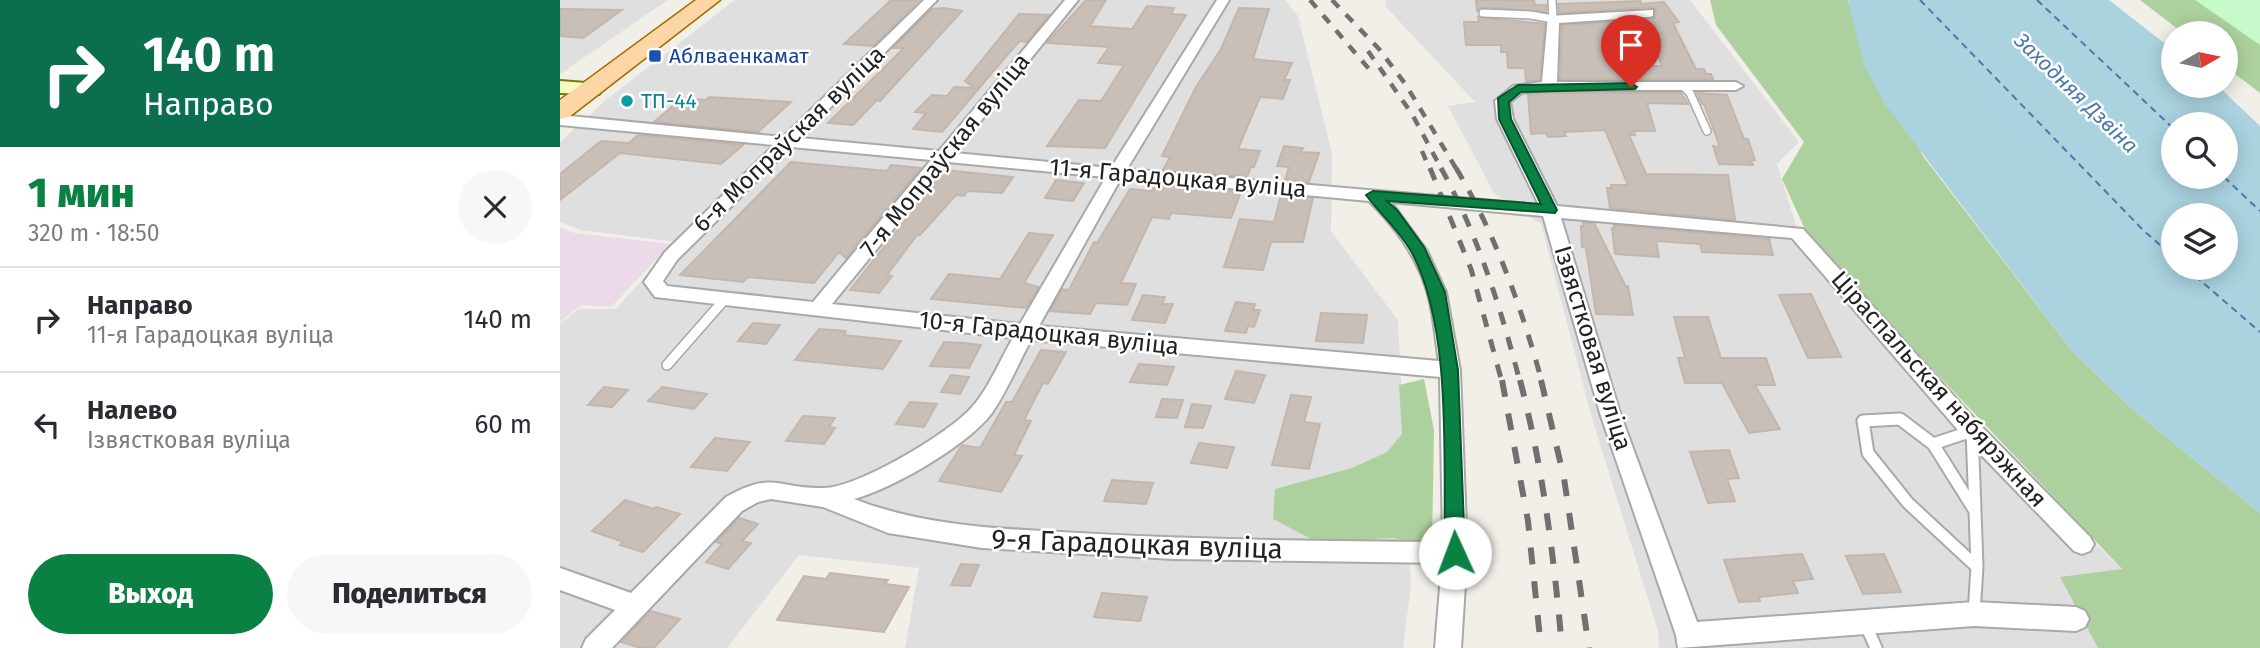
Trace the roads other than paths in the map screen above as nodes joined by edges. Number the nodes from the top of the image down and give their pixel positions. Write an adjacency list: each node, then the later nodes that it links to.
1 (690, 0): 13 (main road)
2 (709, 0): 13 (main road)
3 (931, 0): 17 (street, 6-я Мопраўская вуліца)
4 (1072, 0): 18 (street, 7-я Мопраўская вуліца)
5 (1223, 0): 19 (street)
6 (1552, 0): 9 (lane)
7 (1483, 13): 9 (lane)
8 (1648, 13): 9 (street)
9 (1553, 19): 10 (street)
10 (1549, 86): 12 (street); 21 (street, Ізвястковая вуліца)
11 (1736, 86): 12 (street)
12 (1685, 88): 16 (lane)
13 (570, 90): 14 (main road)
14 (560, 112)
15 (560, 120): 17 (street, 11-я Гарадоцкая вуліца)
16 (1707, 131)
17 (785, 143): 18 (street, 11-я Гарадоцкая вуліца); 23 (street, 6-я Мопраўская вуліца)
18 (944, 158): 19 (street, 11-я Гарадоцкая вуліца); 25 (street, 7-я Мопраўская вуліца)
19 (1116, 173): 20 (street, 11-я Гарадоцкая вуліца); 26 (street)
20 (1373, 195): 21 (street, 11-я Гарадоцкая вуліца); 28 (street)
21 (1550, 210): 22 (street, 11-я Гарадоцкая вуліца); 41 (street, Ізвястковая вуліца)
22 (1797, 233): 29 (street, Ціраспальская набярэжная)
23 (653, 282): 24 (street, 10-я Гарадоцкая вуліца)
24 (724, 300): 25 (street, 10-я Гарадоцкая вуліца); 27 (lane)
25 (817, 310): 26 (street, 10-я Гарадоцкая вуліца)
26 (1025, 332): 28 (street, 10-я Гарадоцкая вуліца); 31 (street)
27 (667, 365)
28 (1450, 370): 34 (street)
29 (1972, 431): 30 (lane); 32 (lane); 33 (street, Ціраспальская набярэжная)
30 (1933, 444): 32 (lane); 35 (lane)
31 (825, 498): 34 (street, 9-я Гарадоцкая вуліца); 37 (street)
32 (1975, 511): 35 (lane)
33 (2082, 544)
34 (1455, 553): 43 (street)
35 (1977, 567): 38 (lane)
36 (560, 579): 37 (street)
37 (634, 606): 42 (street)
38 (1974, 614): 39 (street); 40 (street)
39 (2076, 619)
40 (1865, 622): 41 (street); 44 (lane)
41 (1690, 642)
42 (595, 648)
43 (1448, 648)
44 (1876, 648)

